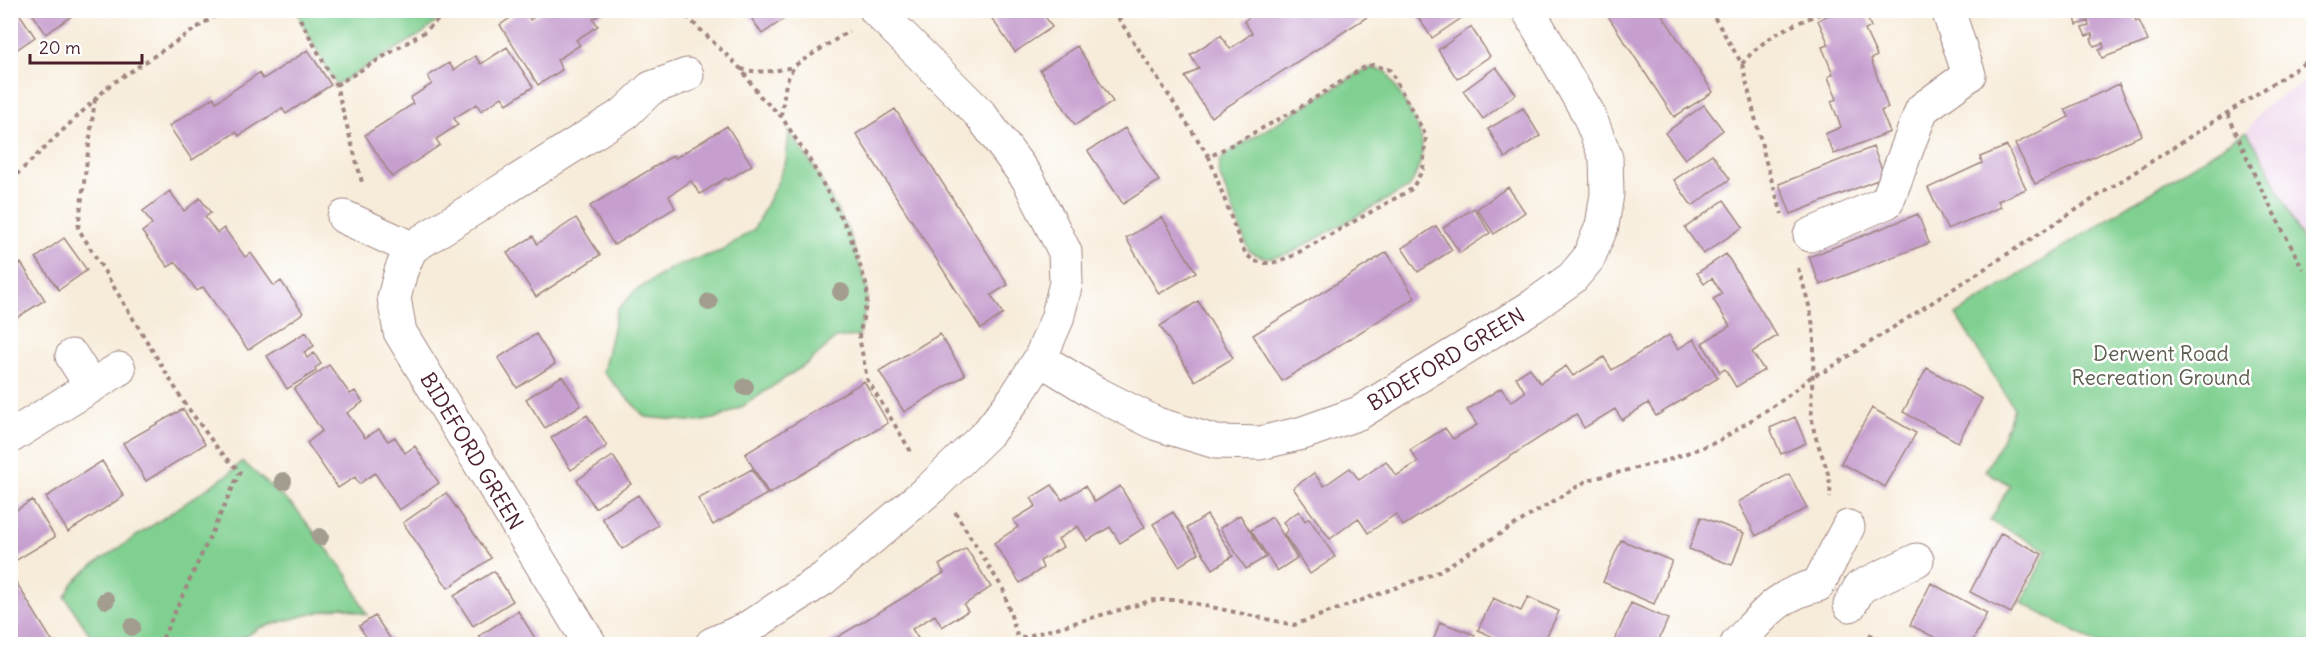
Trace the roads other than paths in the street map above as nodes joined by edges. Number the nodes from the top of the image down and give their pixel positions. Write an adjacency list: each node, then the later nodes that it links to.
1 (1527, 10): 9 (street, BIDEFORD GREEN)
2 (1948, 10): 6 (street)
3 (877, 11): 9 (street)
4 (687, 75): 7 (street)
5 (356, 222): 7 (street)
6 (1797, 227)
7 (411, 248): 16 (street, BIDEFORD GREEN)
8 (72, 356): 11 (street)
9 (1040, 359): 17 (street)
10 (119, 369): 11 (street)
11 (91, 386): 12 (street)
12 (10, 437)
13 (1848, 526): 15 (street)
14 (1917, 560): 15 (street)
15 (1818, 585): 18 (street)
16 (590, 645)
17 (712, 645)
18 (1737, 645)

